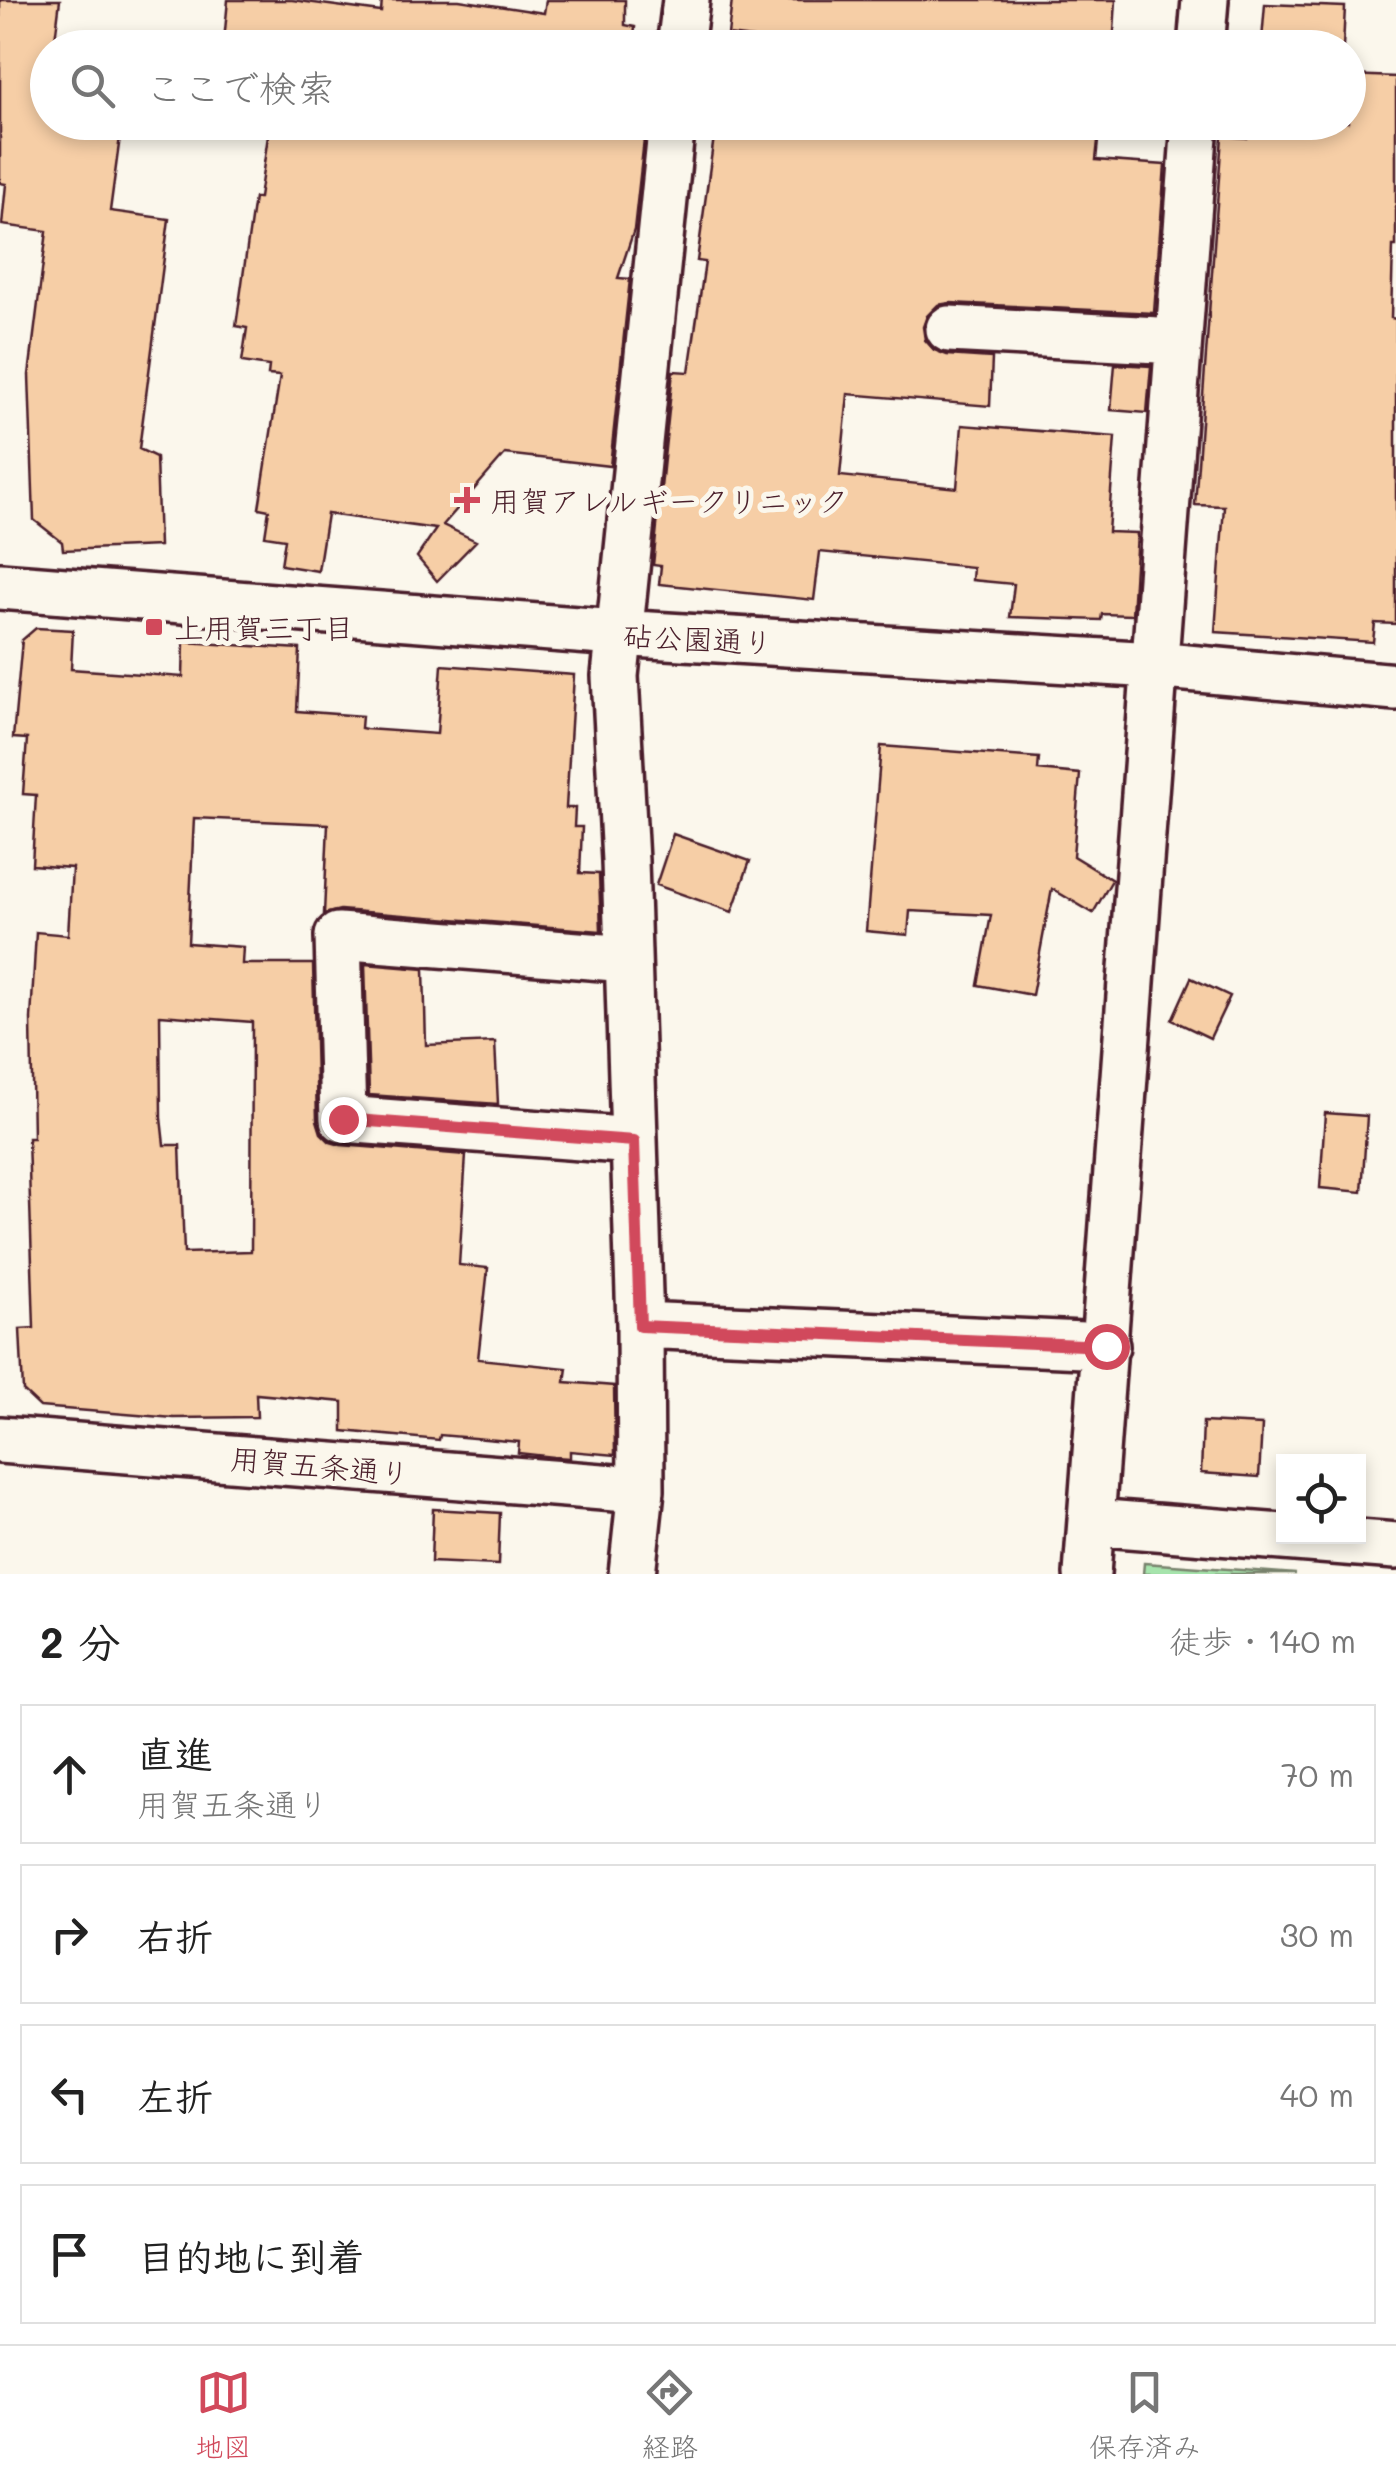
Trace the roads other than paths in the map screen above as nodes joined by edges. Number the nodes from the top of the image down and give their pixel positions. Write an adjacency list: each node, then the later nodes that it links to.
1 (686, 0): 3 (street)
2 (1204, 0): 4 (street)
3 (682, 30)
4 (1202, 30)
5 (670, 140): 10 (street)
6 (1194, 140): 8 (street)
7 (949, 329): 8 (street)
8 (1178, 341): 11 (street)
9 (0, 586): 10 (street, 砧公園通り)
10 (617, 633): 11 (street, 砧公園通り); 13 (street)
11 (1154, 665): 12 (street, 砧公園通り); 16 (street)
12 (1396, 688)
13 (628, 960): 14 (street); 14 (street)
14 (634, 1141): 15 (street)
15 (640, 1326): 16 (street); 18 (street)
16 (1106, 1346): 19 (street)
17 (0, 1440): 18 (street, 用賀五条通り)
18 (640, 1490): 21 (street)
19 (1092, 1522): 20 (street); 22 (street)
20 (1396, 1546)
21 (632, 1574)
22 (1087, 1574)

